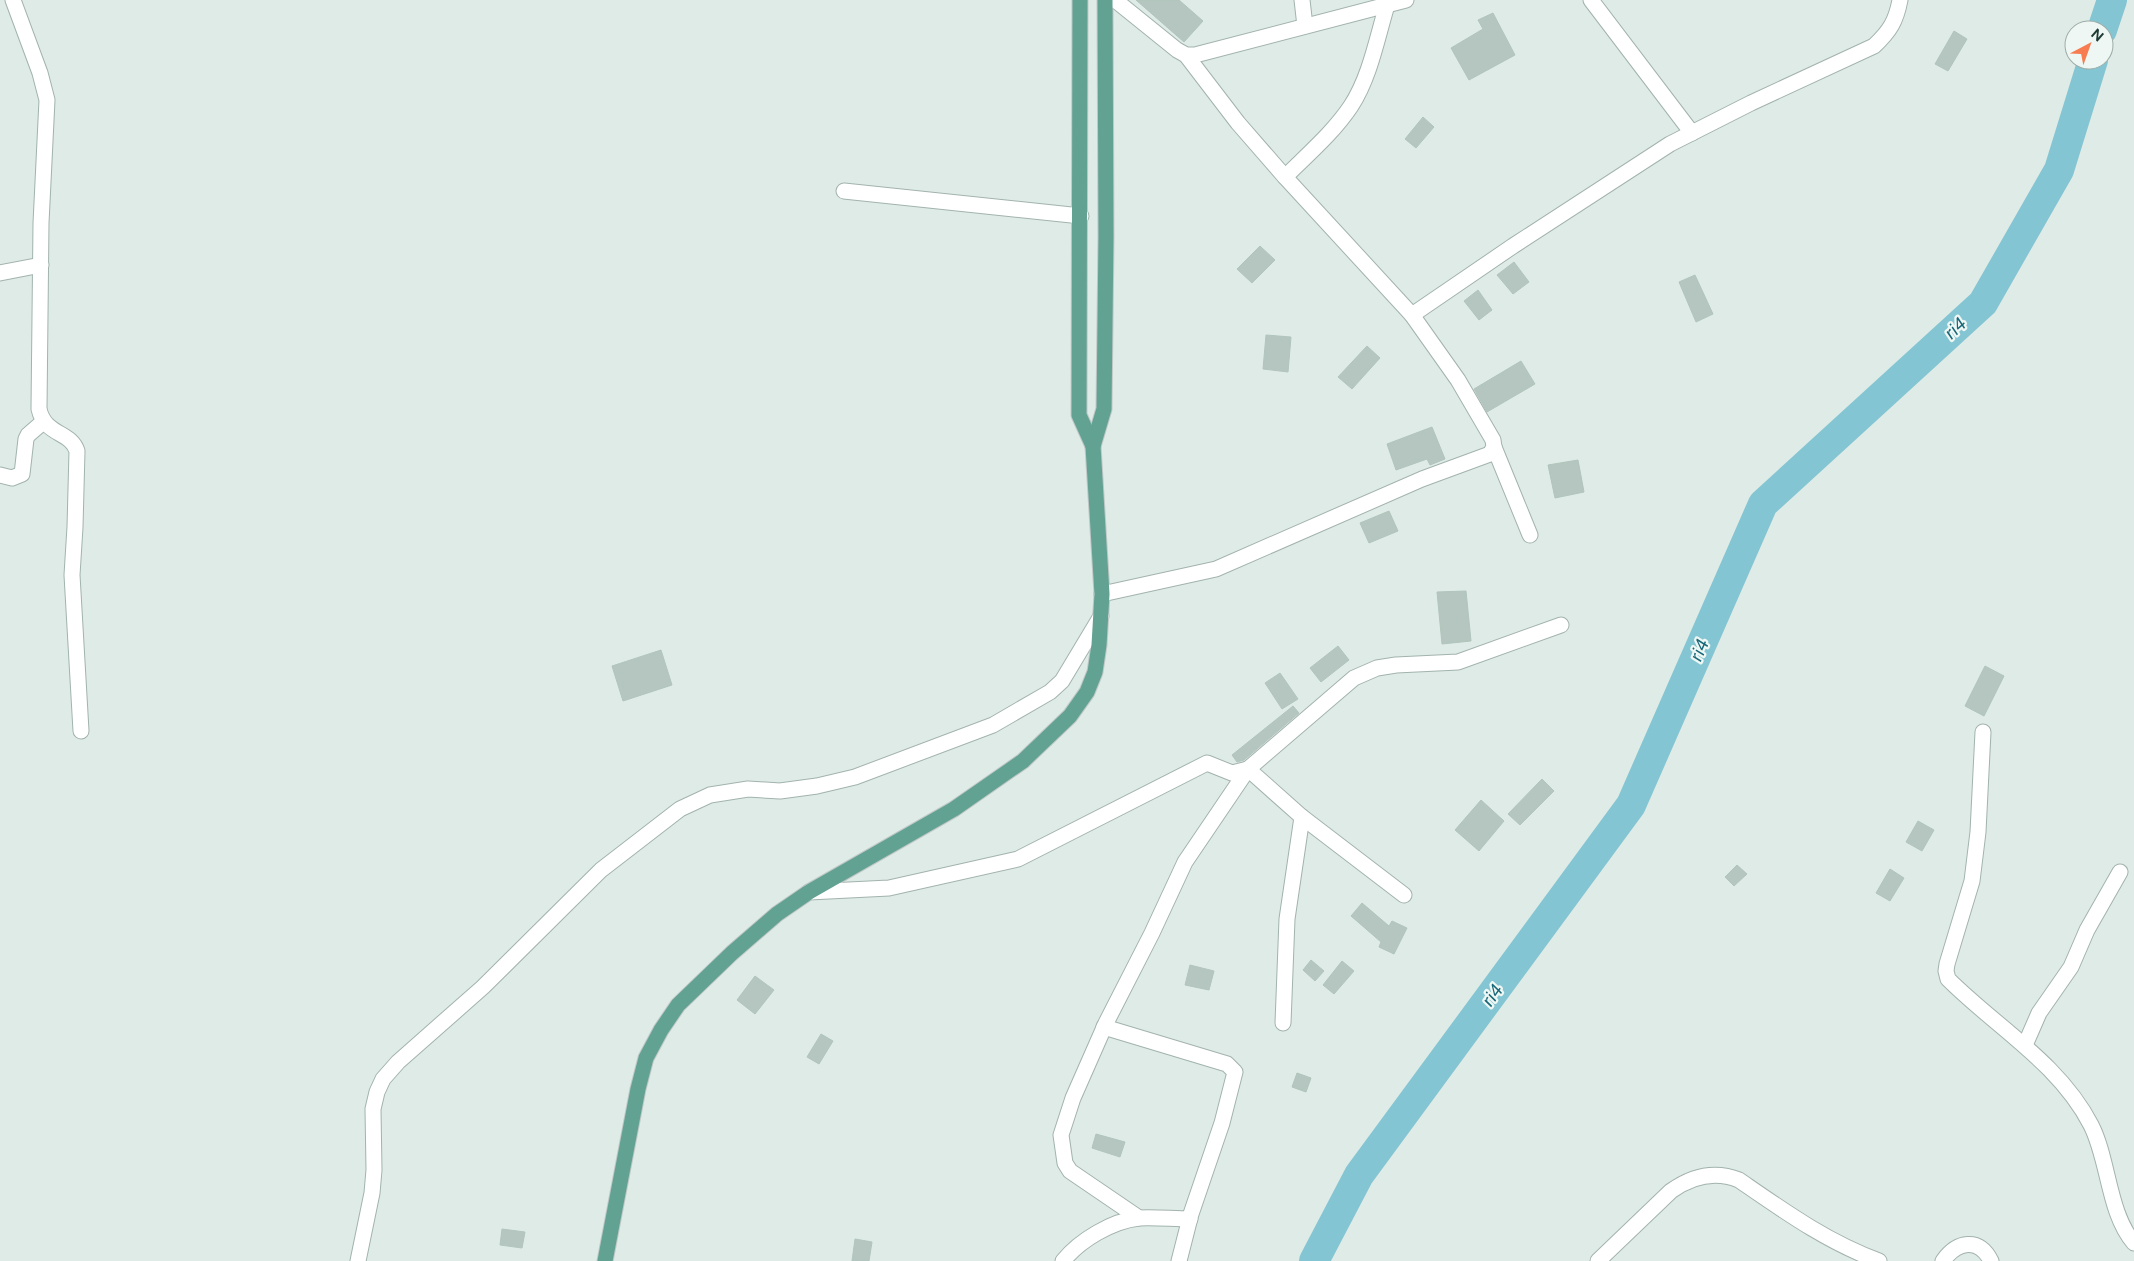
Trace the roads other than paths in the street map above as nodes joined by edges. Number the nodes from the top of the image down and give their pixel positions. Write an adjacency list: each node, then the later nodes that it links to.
1 (13, 0): 16 (street)
2 (1080, 0): 15 (main road)
3 (1105, 0): 20 (main road)
4 (1115, 0): 11 (street)
5 (1302, 0): 10 (street)
6 (1406, 0): 9 (street)
7 (1591, 0): 12 (street)
8 (1900, 0): 12 (street)
9 (1387, 5): 10 (street); 13 (street)
10 (1305, 26): 11 (street)
11 (1186, 54): 13 (street)
12 (1692, 133): 18 (street)
13 (1285, 177): 18 (street)
14 (844, 191): 15 (street)
15 (1081, 216): 20 (main road)
16 (41, 265): 17 (street); 19 (street)
17 (0, 273)
18 (1412, 315): 21 (street)
19 (43, 422): 22 (street); 27 (street)
20 (1094, 446): 24 (main road)
21 (1494, 448): 23 (street); 24 (street)
22 (0, 475)
23 (1530, 535)
24 (1102, 594): 25 (main road)
25 (1101, 616): 32 (main road); 41 (street)
26 (1561, 625): 29 (street)
27 (81, 731)
28 (1983, 732): 36 (street)
29 (1248, 769): 30 (street); 32 (street); 35 (street)
30 (1302, 817): 33 (street); 34 (street)
31 (2120, 872): 36 (street)
32 (809, 892): 42 (main road)
33 (1404, 895)
34 (1283, 1023)
35 (1104, 1028): 37 (street); 38 (street)
36 (2025, 1045): 39 (street)
37 (1139, 1218): 38 (street); 43 (street)
38 (1190, 1219): 44 (street)
39 (2134, 1243)
40 (1941, 1260): 47 (street)
41 (358, 1261)
42 (605, 1261)
43 (1063, 1261)
44 (1179, 1261)
45 (1598, 1261): 46 (street)
46 (1879, 1261)
47 (1991, 1261)

